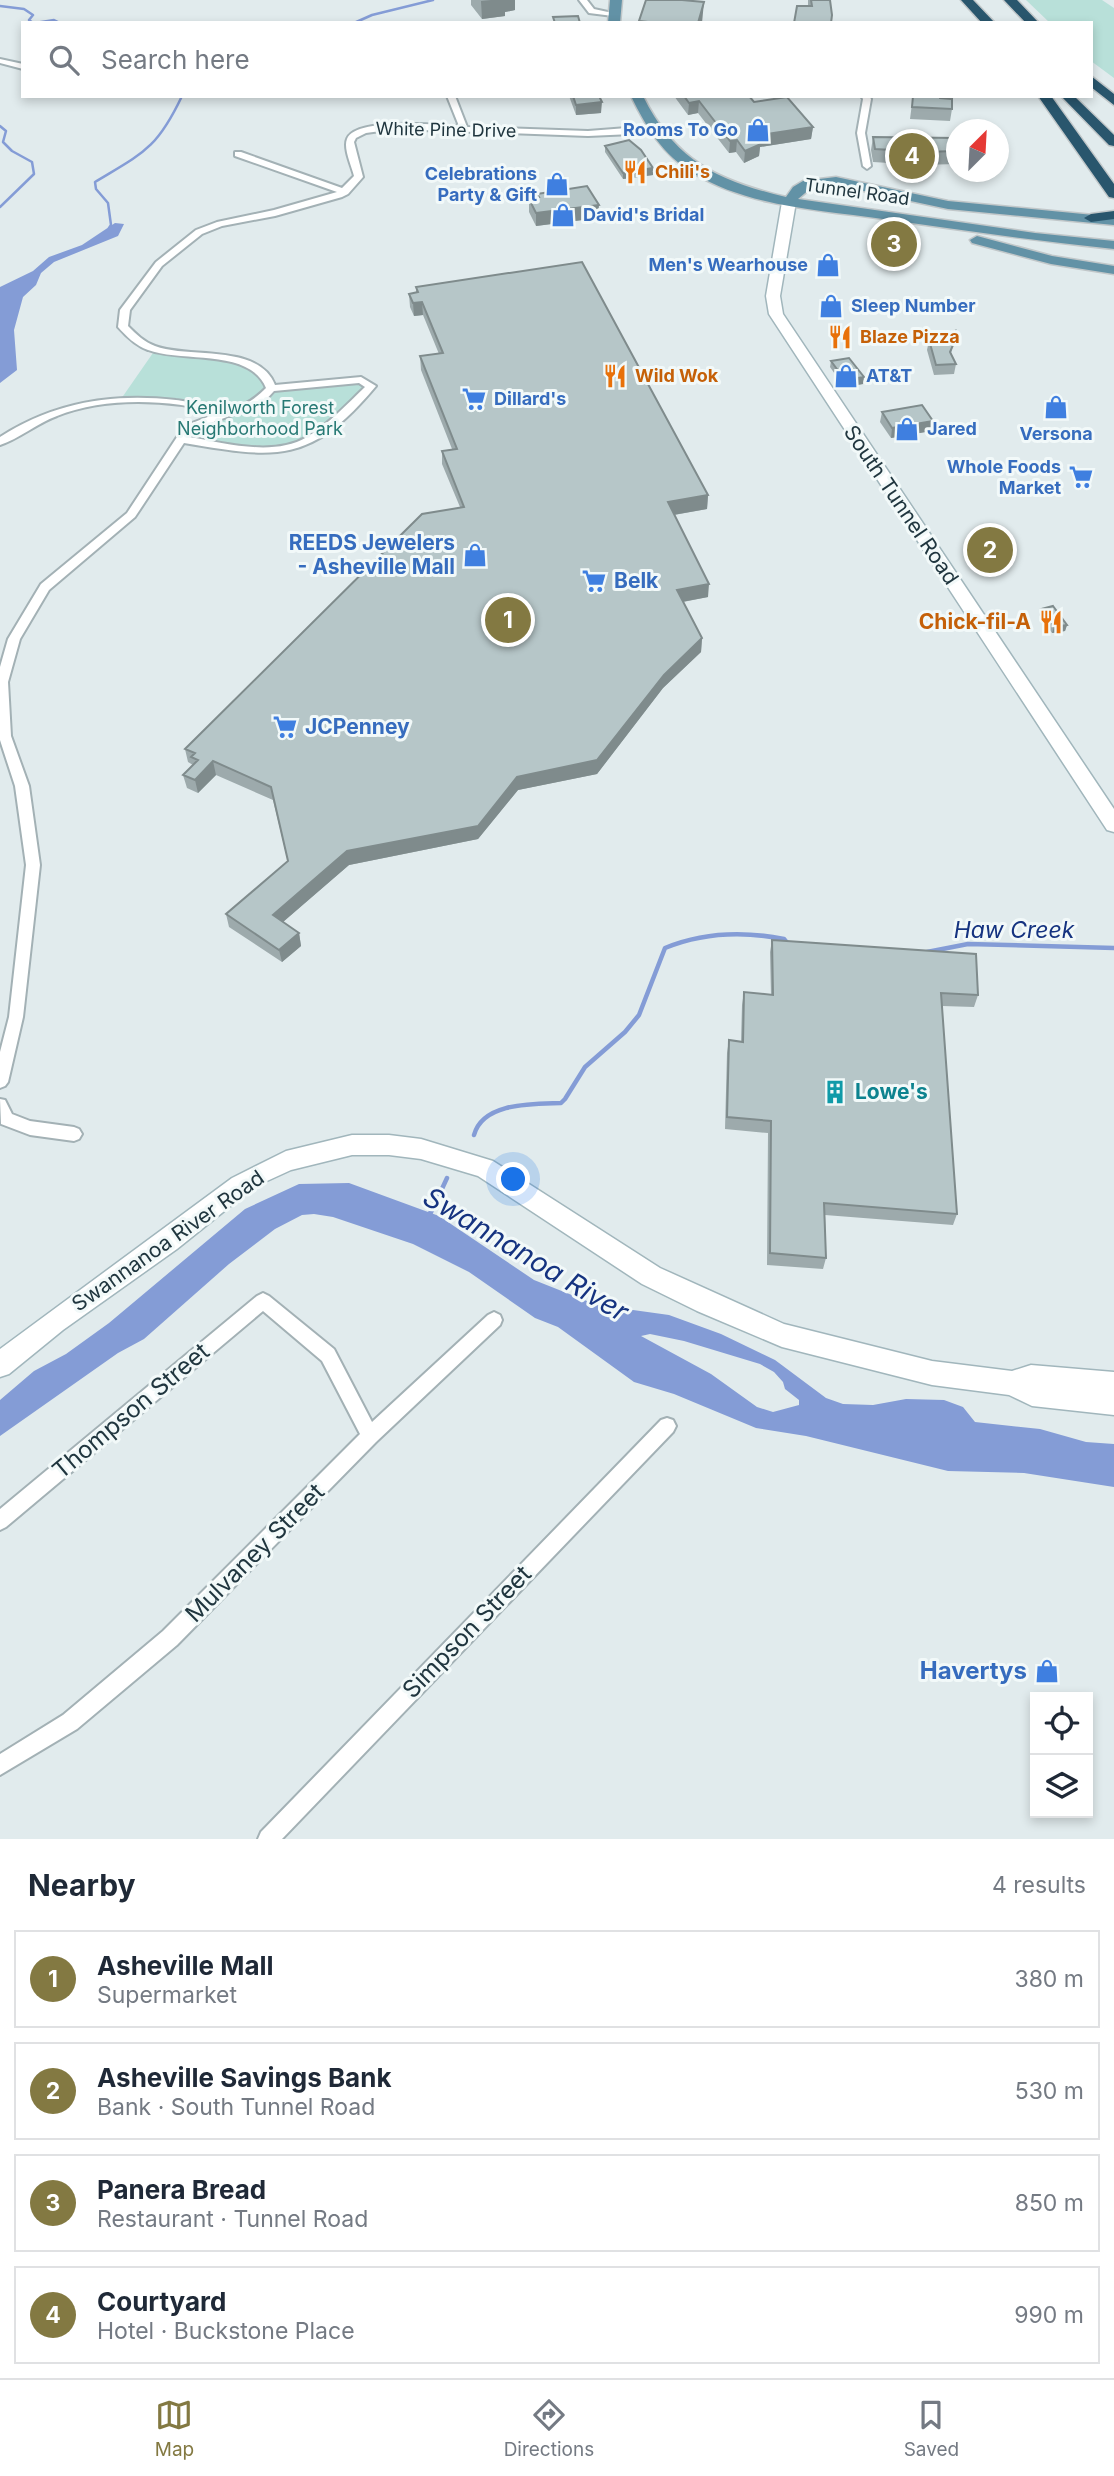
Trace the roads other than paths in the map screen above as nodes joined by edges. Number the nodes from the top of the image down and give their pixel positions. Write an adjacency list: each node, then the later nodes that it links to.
1 (583, 0): 5 (street)
2 (616, 0): 5 (main road)
3 (967, 0): 6 (highway)
4 (1010, 0): 7 (highway)
5 (614, 18)
6 (987, 21)
7 (1031, 21)
8 (0, 61): 9 (street)
9 (21, 66)
10 (1093, 75): 12 (highway)
11 (1093, 82): 18 (highway)
12 (1114, 90)
13 (452, 98): 19 (street)
14 (638, 98): 20 (main road, Tunnel Road)
15 (866, 98): 23 (street)
16 (1045, 98): 25 (highway)
17 (1069, 98): 21 (highway)
18 (1114, 101)
19 (464, 129): 20 (street, White Pine Drive); 24 (street, White Pine Drive)
20 (653, 129): 26 (main road, Tunnel Road)
21 (1114, 142)
22 (237, 154): 24 (street)
23 (867, 166)
24 (345, 192): 33 (street)
25 (1114, 194)
26 (789, 202): 28 (main road); 29 (main road, Tunnel Road); 38 (main road, South Tunnel Road)
27 (1114, 215): 28 (highway)
28 (1091, 218): 30 (main road)
29 (919, 220): 31 (main road, Tunnel Road); 32 (main road)
30 (1114, 221)
31 (1114, 244)
32 (1114, 270)
33 (271, 388): 34 (street); 35 (street)
34 (227, 413): 35 (street); 36 (street)
35 (181, 439): 37 (street)
36 (0, 442)
37 (1, 675): 39 (street)
38 (1114, 825)
39 (0, 1082)
40 (0, 1105): 41 (street)
41 (74, 1134)
42 (494, 1320): 48 (street, Mulvaney Street)
43 (0, 1365): 44 (main road, Swannanoa River Road)
44 (1012, 1383): 45 (main road, Swannanoa River Road); 46 (main road, Swannanoa River Road)
45 (1114, 1384)
46 (1114, 1403)
47 (667, 1426): 51 (street, Simpson Street)
48 (370, 1436): 49 (street, Thompson Street); 50 (street, Mulvaney Street)
49 (0, 1521)
50 (0, 1765)
51 (268, 1839)

